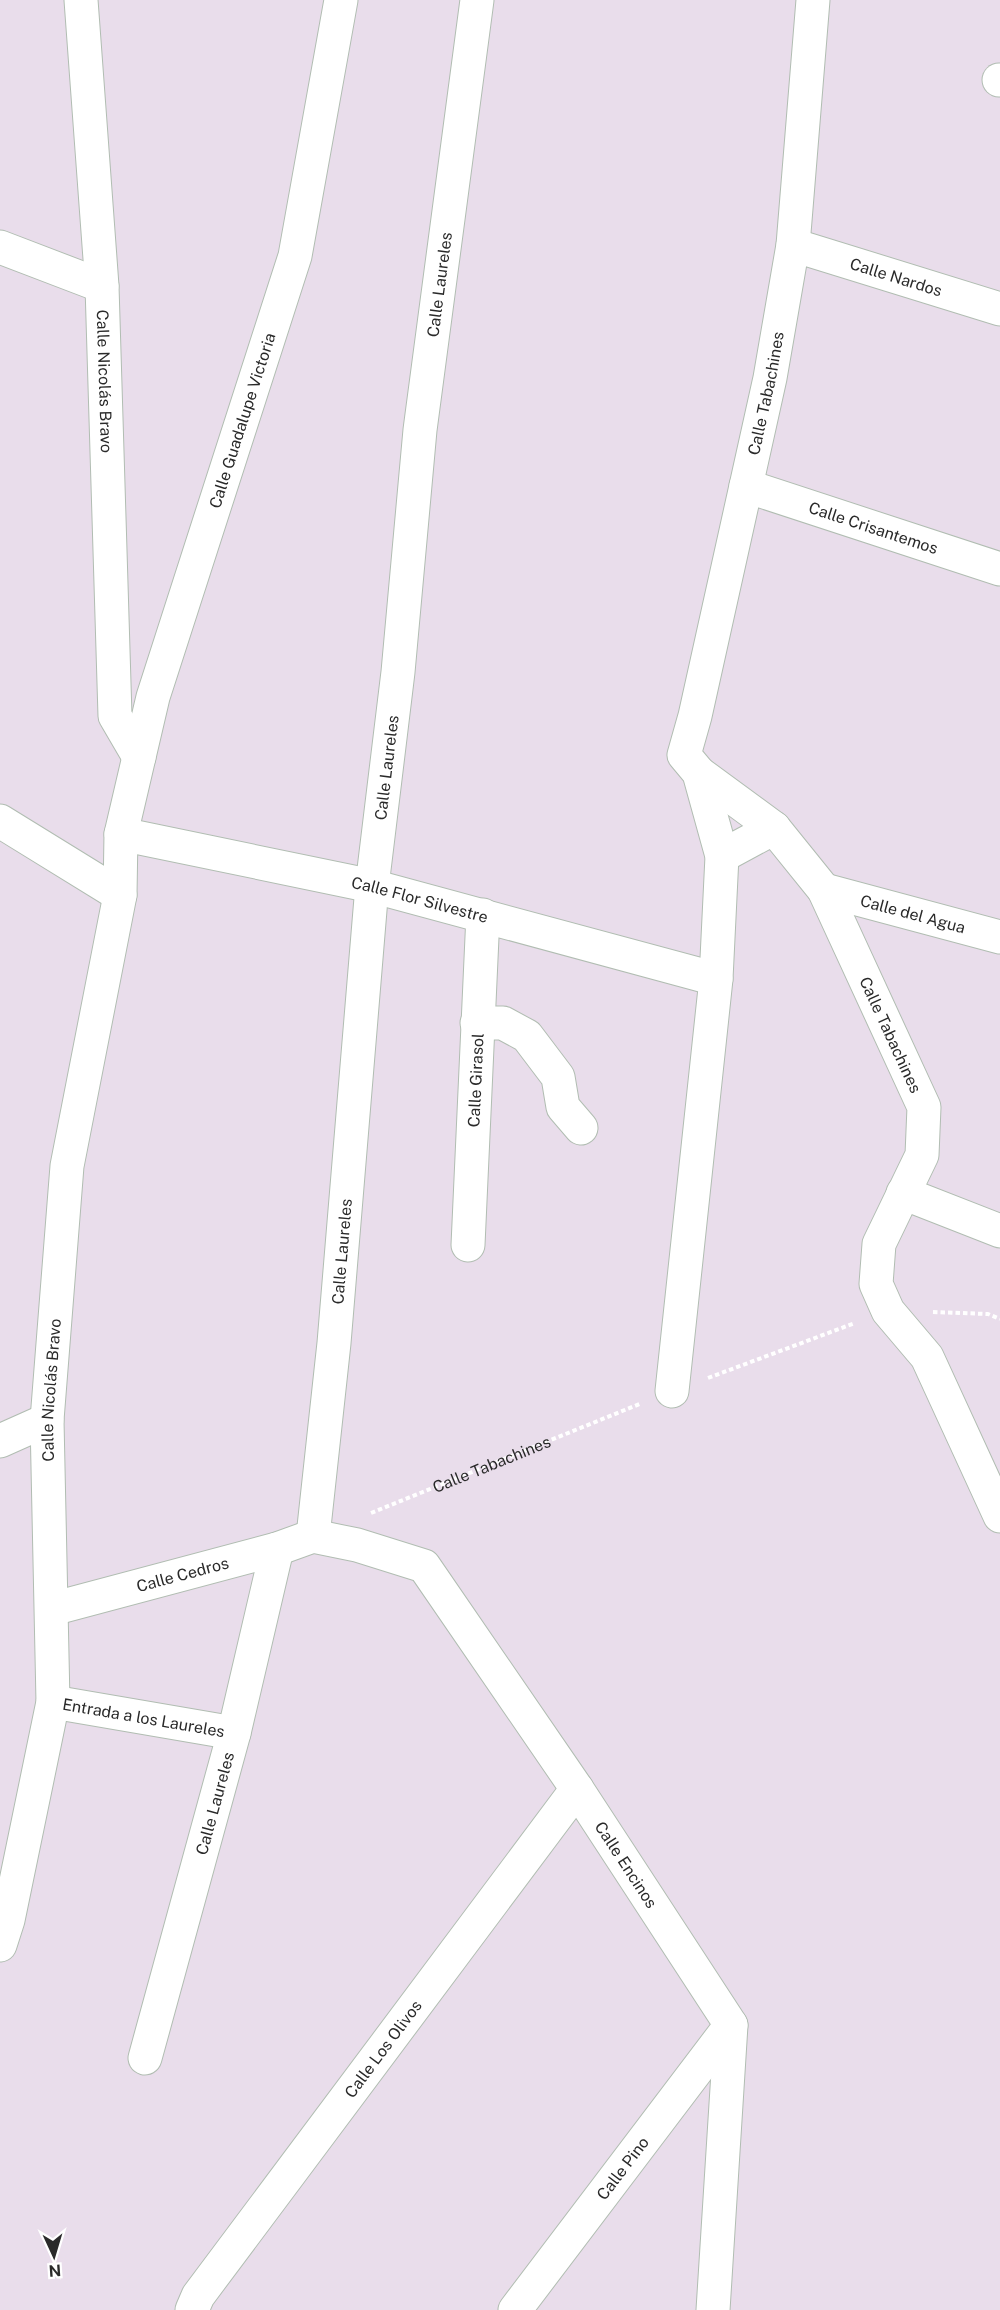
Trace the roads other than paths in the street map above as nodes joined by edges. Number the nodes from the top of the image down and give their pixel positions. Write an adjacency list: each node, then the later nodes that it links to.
1 (81, 0): 7 (street, Calle Nicolás Bravo)
2 (341, 0): 11 (street, Calle Guadalupe Victoria)
3 (477, 0): 17 (street, Calle Laureles)
4 (813, 0): 5 (street, Calle Tabachines)
5 (793, 245): 8 (street, Calle Nardos); 9 (street, Calle Tabachines)
6 (0, 247): 7 (street)
7 (102, 286): 11 (street, Calle Nicolás Bravo)
8 (1000, 309)
9 (746, 486): 10 (street, Calle Crisantemos); 12 (street, Calle Tabachines)
10 (1000, 569)
11 (139, 757): 15 (street, Calle Guadalupe Victoria)
12 (699, 773): 14 (street, Calle Tabachines); 16 (street, Calle Tabachines)
13 (0, 821): 19 (street)
14 (774, 828): 16 (street); 18 (street, Calle Tabachines)
15 (121, 834): 17 (street, Calle Flor Silvestre); 19 (street, Calle Nicolás Bravo)
16 (722, 856): 22 (street, Calle Tabachines)
17 (372, 886): 20 (street, Calle Flor Silvestre); 32 (street, Calle Laureles)
18 (824, 890): 21 (street, Calle del Agua); 25 (street, Calle Tabachines)
19 (120, 895): 29 (street, Calle Nicolás Bravo)
20 (483, 915): 22 (street, Calle Flor Silvestre); 23 (street, Calle Girasol)
21 (1000, 937)
22 (716, 979): 28 (street, Calle Tabachines)
23 (477, 1023): 24 (street); 27 (street, Calle Girasol)
24 (581, 1128)
25 (903, 1193): 26 (street); 31 (street, Calle Tabachines)
26 (1000, 1231)
27 (468, 1245)
28 (672, 1391)
29 (47, 1420): 30 (street); 34 (street, Calle Nicolás Bravo)
30 (0, 1441)
31 (1000, 1516)
32 (313, 1536): 33 (street, Calle Cedros); 37 (street, Calle Encinos)
33 (277, 1549): 34 (street, Calle Cedros); 36 (street, Calle Laureles)
34 (52, 1609): 35 (street, Calle Nicolás Bravo)
35 (53, 1702): 36 (street, Entrada a los Laureles); 38 (street, Calle Nicolás Bravo)
36 (234, 1733): 40 (street, Calle Laureles)
37 (577, 1789): 39 (street, Calle Encinos); 41 (street, Calle Los Olivos)
38 (0, 1945)
39 (730, 2025): 42 (street, Calle Pino); 43 (street)
40 (145, 2058)
41 (192, 2310)
42 (515, 2310)
43 (713, 2310)

